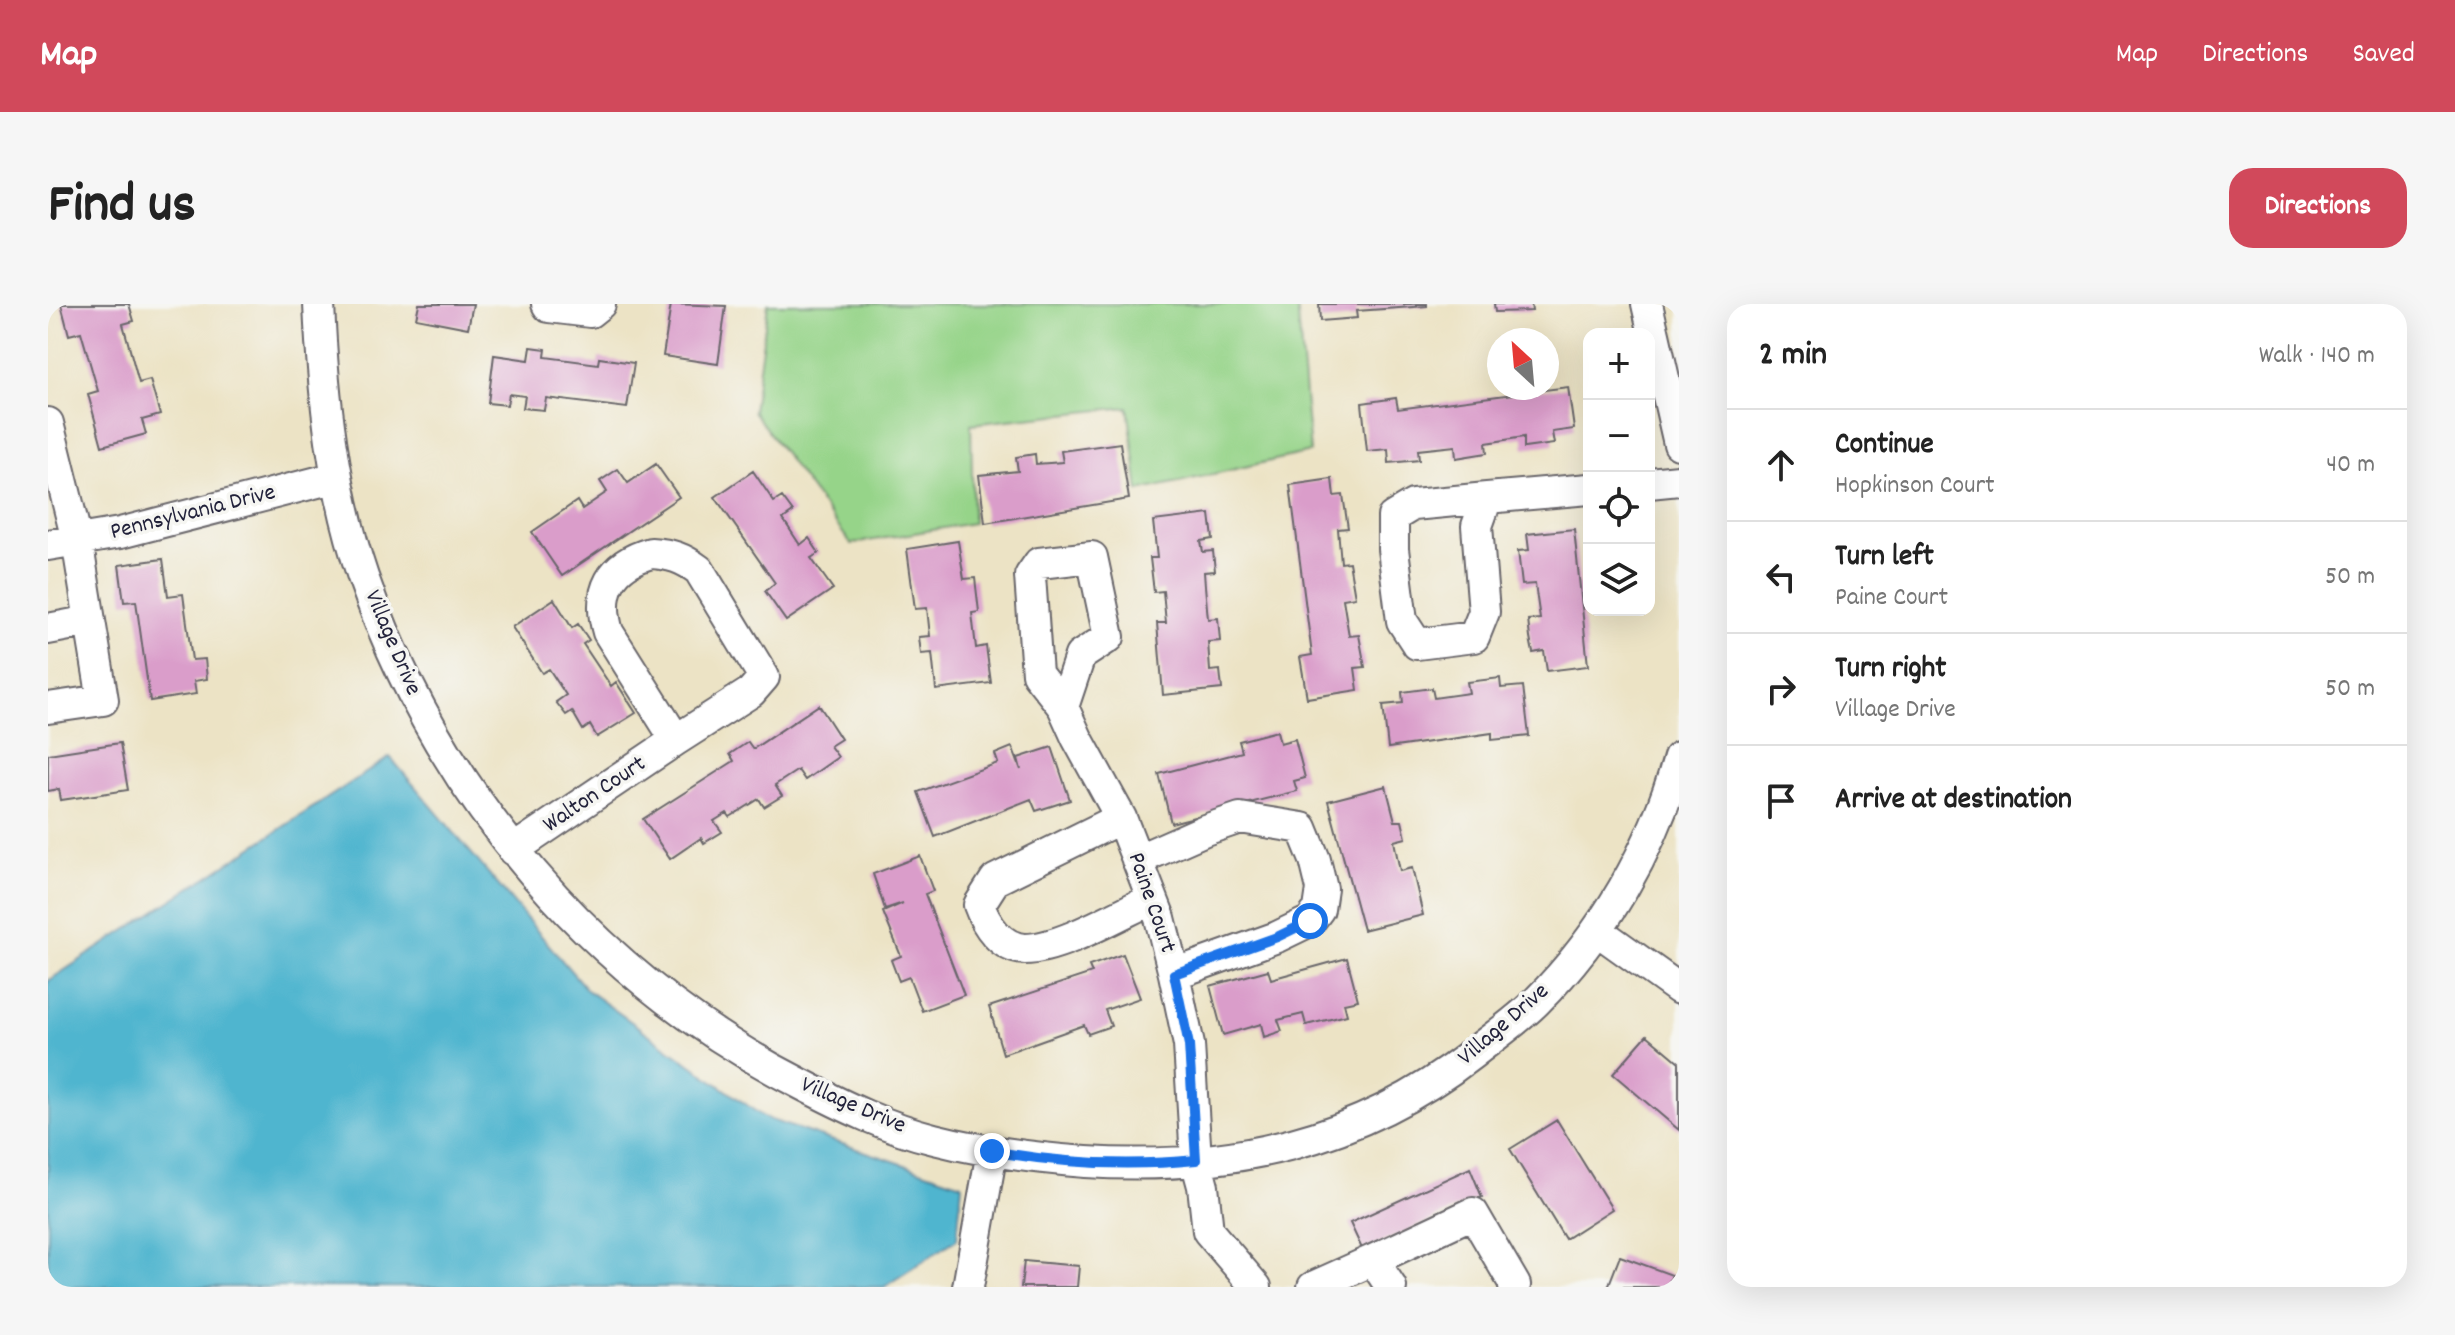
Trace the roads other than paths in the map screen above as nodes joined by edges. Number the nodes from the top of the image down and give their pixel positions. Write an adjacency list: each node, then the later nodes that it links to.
1 (319, 304): 7 (street, Village Drive)
2 (547, 304): 3 (street)
3 (600, 304)
4 (1647, 304): 6 (street)
5 (48, 425): 12 (street)
6 (1679, 444)
7 (337, 477): 12 (street, Pennsylvania Drive); 20 (street, Village Drive)
8 (1679, 480): 9 (street)
9 (1655, 482)
10 (1583, 490): 11 (street)
11 (1487, 498): 11 (street)
12 (63, 543): 13 (street)
13 (90, 621): 14 (street); 16 (street)
14 (48, 629)
15 (1063, 707): 15 (street, Paine Court); 19 (street, Paine Court)
16 (48, 708)
17 (676, 740): 17 (street, Walton Court); 20 (street, Walton Court)
18 (1679, 757): 23 (street, Village Drive)
19 (1121, 818): 21 (street, Paine Court); 22 (street)
20 (513, 850): 26 (street, Village Drive)
21 (1137, 860): 22 (street, Paine Court); 24 (street)
22 (1152, 899): 24 (street, Paine Court)
23 (1598, 931): 25 (street); 27 (street, Village Drive)
24 (1174, 974): 27 (street, Paine Court)
25 (1679, 989)
26 (992, 1151): 27 (street, Village Drive); 29 (street)
27 (1196, 1160): 30 (street, Paine Court)
28 (1373, 1260): 31 (street); 32 (street); 33 (street)
29 (968, 1287)
30 (1256, 1287)
31 (1313, 1287)
32 (1391, 1287)
33 (1514, 1287)

